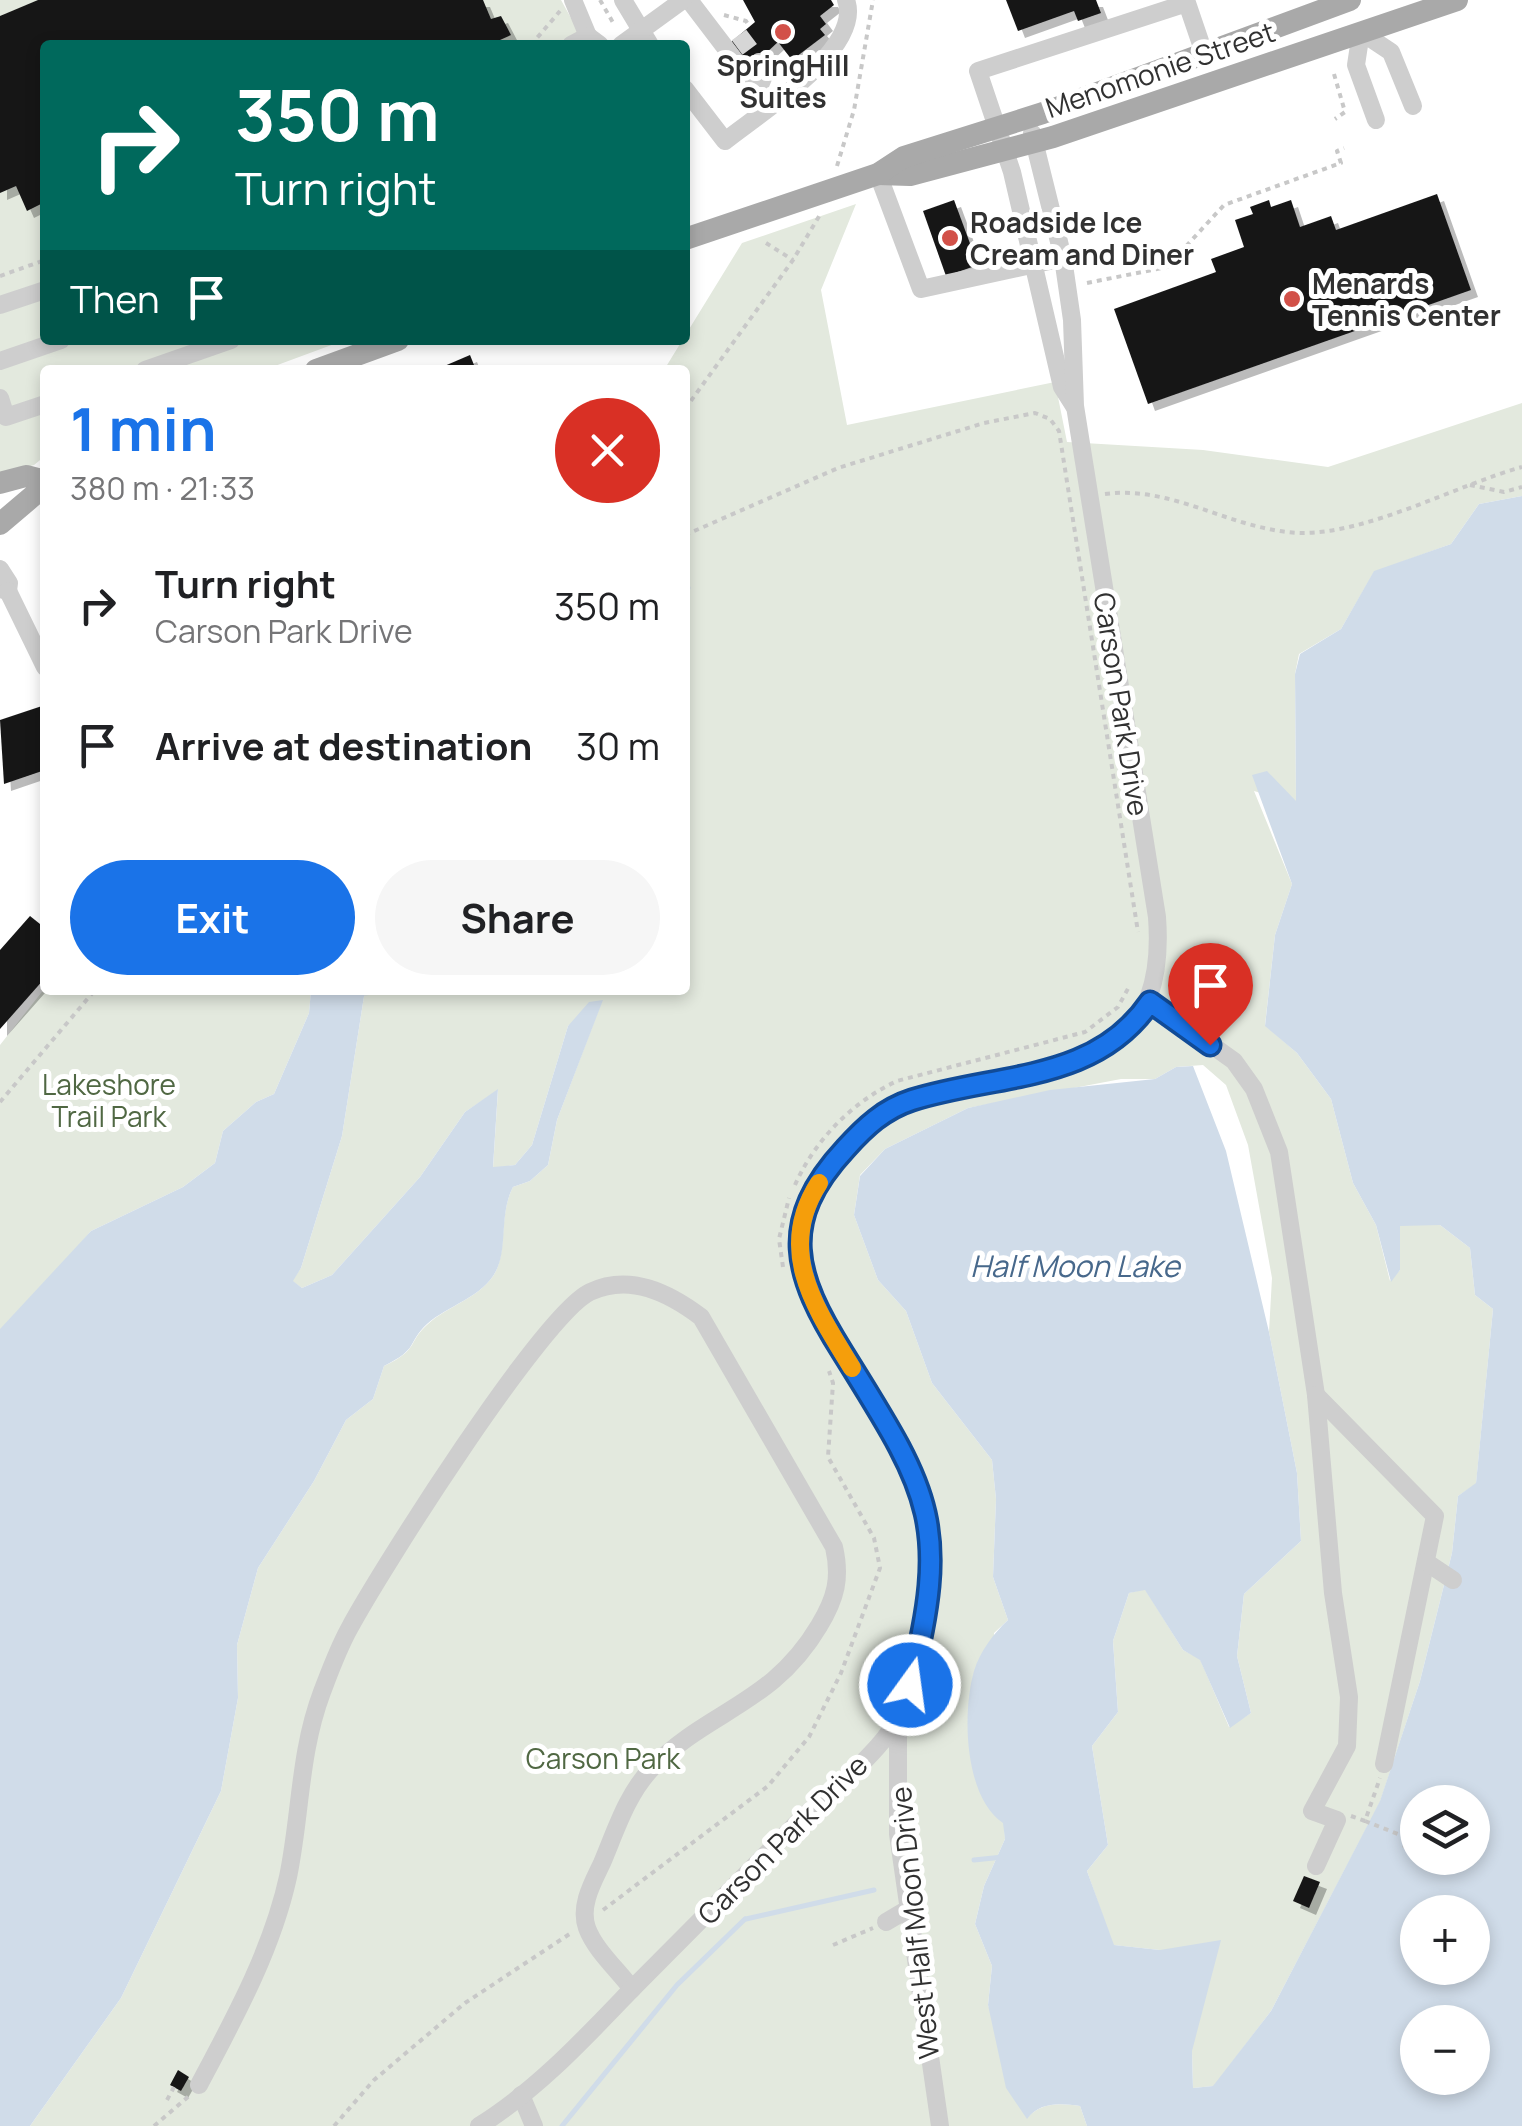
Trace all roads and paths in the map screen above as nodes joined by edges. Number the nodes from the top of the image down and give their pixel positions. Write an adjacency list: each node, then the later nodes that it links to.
1 (600, 0): 14 (path)
2 (623, 0): 15 (street)
3 (686, 0): 12 (street); 15 (street)
4 (846, 0): 23 (street)
5 (873, 0): 31 (path)
6 (1350, 0): 13 (street); 19 (main road, Menomonie Street)
7 (1457, 0): 13 (main road, Menomonie Street)
8 (569, 4): 11 (path); 18 (street)
9 (720, 13): 10 (path)
10 (744, 31): 12 (street)
11 (542, 32): 16 (path); 17 (path)
12 (714, 32): 23 (street)
13 (1360, 32): 24 (street); 27 (street); 29 (main road, Menomonie Street)
14 (620, 39): 15 (street)
15 (646, 39)
16 (536, 40)
17 (549, 40)
18 (594, 40)
19 (1204, 53): 25 (main road, Menomonie Street); 28 (street, Carson Park Drive)
20 (759, 62): 23 (street)
21 (1334, 74): 26 (path)
22 (690, 96): 23 (street)
23 (764, 98)
24 (1413, 106)
25 (1028, 118): 28 (main road, Menomonie Street); 29 (street, Carson Park Drive)
26 (1335, 119)
27 (1376, 120)
28 (1002, 137): 29 (main road, Menomonie Street); 32 (main road, Menomonie Street); 39 (street, Carson Park Drive)
29 (1034, 142): 36 (street, Carson Park Drive)
30 (1344, 148): 41 (path)
31 (838, 162)
32 (878, 174): 34 (main road, Menomonie Street); 39 (street)
33 (819, 216): 37 (path)
34 (690, 237)
35 (766, 242): 37 (path)
36 (1063, 258): 39 (street); 55 (street, Carson Park Drive)
37 (793, 260): 53 (path)
38 (40, 262): 40 (path)
39 (1035, 264): 55 (street, Carson Park Drive)
40 (0, 276)
41 (1087, 282)
42 (40, 292): 43 (street)
43 (0, 305)
44 (46, 345): 49 (street)
45 (174, 345): 48 (street)
46 (217, 345): 48 (street)
47 (384, 345): 51 (main road)
48 (178, 359): 50 (street)
49 (0, 361)
50 (161, 365)
51 (330, 365)
52 (0, 398): 54 (street)
53 (690, 401)
54 (40, 406)
55 (1074, 406): 71 (street, Carson Park Drive)
56 (1522, 467): 60 (path)
57 (40, 478): 58 (main road)
58 (0, 483)
59 (40, 484): 63 (main road)
60 (1470, 484): 61 (path); 62 (path)
61 (1522, 487)
62 (1100, 495)
63 (0, 524)
64 (690, 532): 68 (path)
65 (0, 569): 66 (street)
66 (4, 590): 67 (street)
67 (40, 658)
68 (1140, 945)
69 (1134, 979): 73 (path)
70 (91, 995): 72 (path)
71 (1150, 1002): 75 (street); 78 (street, Carson Park Drive)
72 (0, 1102)
73 (785, 1274)
74 (825, 1357): 86 (path)
75 (1316, 1395): 76 (street); 80 (street)
76 (1426, 1562): 77 (street); 79 (street)
77 (1453, 1580)
78 (898, 1719): 84 (street, West Half Moon Drive); 88 (street, Carson Park Drive)
79 (1384, 1764): 81 (path)
80 (1337, 1820): 81 (path); 83 (street)
81 (1366, 1821): 82 (path)
82 (1400, 1835)
83 (1316, 1866)
84 (908, 1910): 85 (street); 97 (street, West Half Moon Drive)
85 (886, 1922): 87 (path)
86 (585, 1924): 88 (street); 89 (street); 95 (path)
87 (833, 1945)
88 (632, 1989): 91 (street, Carson Park Drive)
89 (199, 2084): 94 (path)
90 (174, 2087): 92 (path)
91 (521, 2095): 93 (street, Carson Park Drive); 96 (street)
92 (166, 2100)
93 (485, 2124)
94 (154, 2126)
95 (334, 2126)
96 (534, 2126)
97 (940, 2126)

